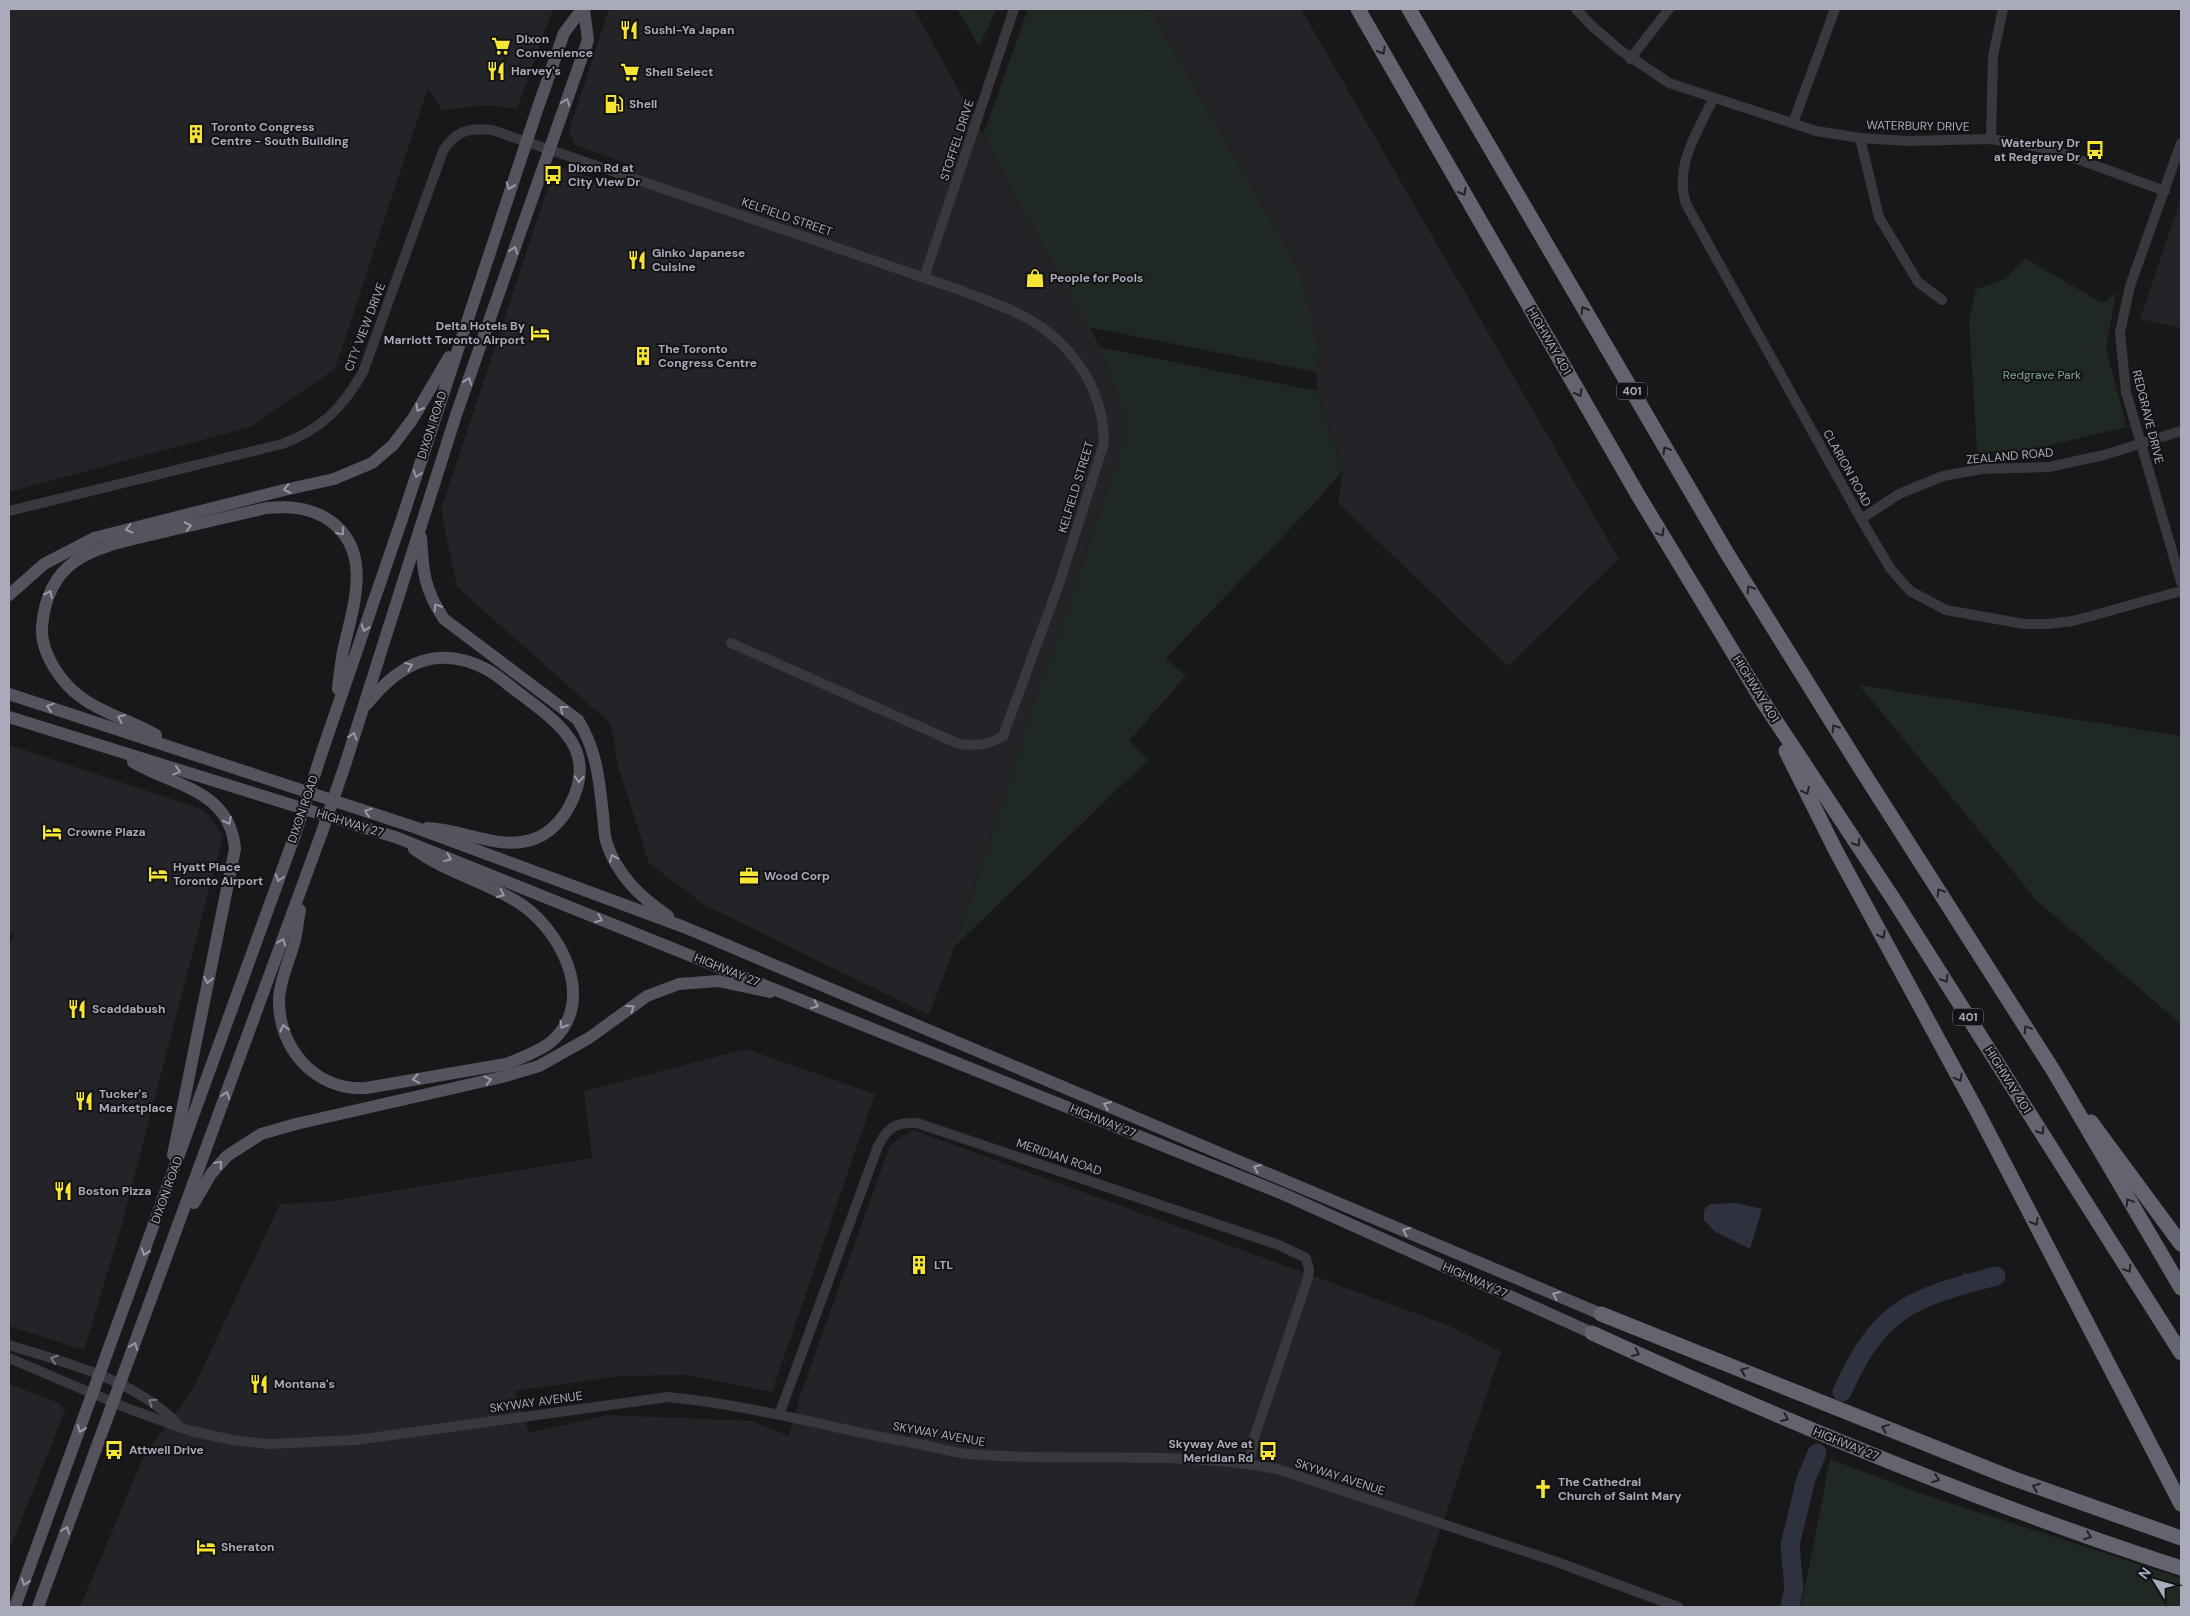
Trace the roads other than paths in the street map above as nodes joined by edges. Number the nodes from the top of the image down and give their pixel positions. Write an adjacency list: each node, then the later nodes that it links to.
1 (583, 9): 14 (main road, DIXON ROAD); 16 (main road, DIXON ROAD, one-way to 1)
2 (1014, 9): 18 (street, STOFFEL DRIVE)
3 (1358, 9): 33 (highway, HIGHWAY 401 / 401, one-way to 33)
4 (1409, 9): 44 (highway, 401, one-way to 4)
5 (1576, 9): 9 (street, WATERBURY DRIVE)
6 (1668, 9): 9 (street)
7 (1835, 9): 11 (street)
8 (2003, 9): 13 (street)
9 (1630, 59): 10 (street, WATERBURY DRIVE)
10 (1713, 99): 11 (street, WATERBURY DRIVE); 26 (street, CLARION ROAD)
11 (1793, 123): 12 (street, WATERBURY DRIVE)
12 (1860, 138): 13 (street, WATERBURY DRIVE); 19 (street)
13 (1991, 139): 17 (street, WATERBURY DRIVE)
14 (526, 140): 16 (street, KELFIELD STREET); 20 (main road, DIXON ROAD, one-way to 20); 25 (street, CITY VIEW DRIVE)
15 (2181, 143): 17 (street, REDGRAVE DRIVE)
16 (550, 148): 18 (street, KELFIELD STREET); 22 (main road, DIXON ROAD, one-way to 16)
17 (2165, 191): 24 (street, REDGRAVE DRIVE)
18 (924, 278): 31 (street, KELFIELD STREET)
19 (1942, 300)
20 (461, 336): 21 (main road, DIXON ROAD); 30 (main road, one-way to 30)
21 (437, 410): 22 (main road); 36 (main road, DIXON ROAD, one-way to 36)
22 (456, 415): 27 (main road, DIXON ROAD)
23 (2181, 431): 24 (street, ZEALAND ROAD)
24 (2140, 443): 26 (street, ZEALAND ROAD); 28 (street, REDGRAVE DRIVE)
25 (9, 511)
26 (1861, 519): 29 (street, CLARION ROAD)
27 (420, 530): 34 (main road, DIXON ROAD); 42 (main road, one-way to 27)
28 (2181, 582)
29 (2181, 591)
30 (9, 595)
31 (730, 643)
32 (9, 694): 37 (main road, HIGHWAY 27, one-way to 32)
33 (1762, 700): 52 (highway, HIGHWAY 401 / 401, one-way to 52); 61 (highway, one-way to 61)
34 (362, 710): 39 (main road, one-way to 39); 41 (main road, DIXON ROAD, one-way to 34, bridge)
35 (9, 717): 38 (main road, HIGHWAY 27)
36 (333, 721): 37 (main road, one-way to 36); 45 (main road, DIXON ROAD, one-way to 45, bridge)
37 (180, 749): 39 (main road, HIGHWAY 27, one-way to 37)
38 (114, 751): 40 (main road, HIGHWAY 27, one-way to 40); 45 (main road, one-way to 45)
39 (414, 828): 42 (main road, HIGHWAY 27)
40 (398, 838): 41 (main road, one-way to 41); 43 (main road, HIGHWAY 27, one-way to 43)
41 (306, 875): 46 (main road, DIXON ROAD, one-way to 41)
42 (684, 927): 49 (main road, HIGHWAY 27, one-way to 42)
43 (791, 996): 46 (main road, one-way to 43); 50 (main road, HIGHWAY 27, one-way to 50)
44 (2053, 1070): 47 (highway); 48 (highway, 401, one-way to 44)
45 (167, 1190): 54 (main road, DIXON ROAD, one-way to 54)
46 (175, 1235): 55 (main road, DIXON ROAD, one-way to 46)
47 (2181, 1244)
48 (2181, 1288)
49 (1601, 1314): 62 (highway, HIGHWAY 27, one-way to 49)
50 (1592, 1333): 63 (highway, HIGHWAY 27, one-way to 63)
51 (9, 1345): 54 (street, one-way to 51)
52 (2181, 1353)
53 (9, 1358): 56 (street)
54 (100, 1374): 55 (street); 56 (main road, DIXON ROAD)
55 (120, 1383): 57 (main road, DIXON ROAD); 59 (street, SKYWAY AVENUE, one-way to 55)
56 (94, 1393): 57 (street); 64 (main road, DIXON ROAD, one-way to 64)
57 (114, 1403): 59 (street, SKYWAY AVENUE); 65 (main road, DIXON ROAD, one-way to 57)
58 (779, 1415): 59 (street, SKYWAY AVENUE); 60 (street, SKYWAY AVENUE); 60 (street, MERIDIAN ROAD)
59 (180, 1426)
60 (1249, 1463): 66 (street, SKYWAY AVENUE)
61 (2181, 1504)
62 (2181, 1538)
63 (2181, 1568)
64 (15, 1607)
65 (38, 1607)
66 (1678, 1607)

